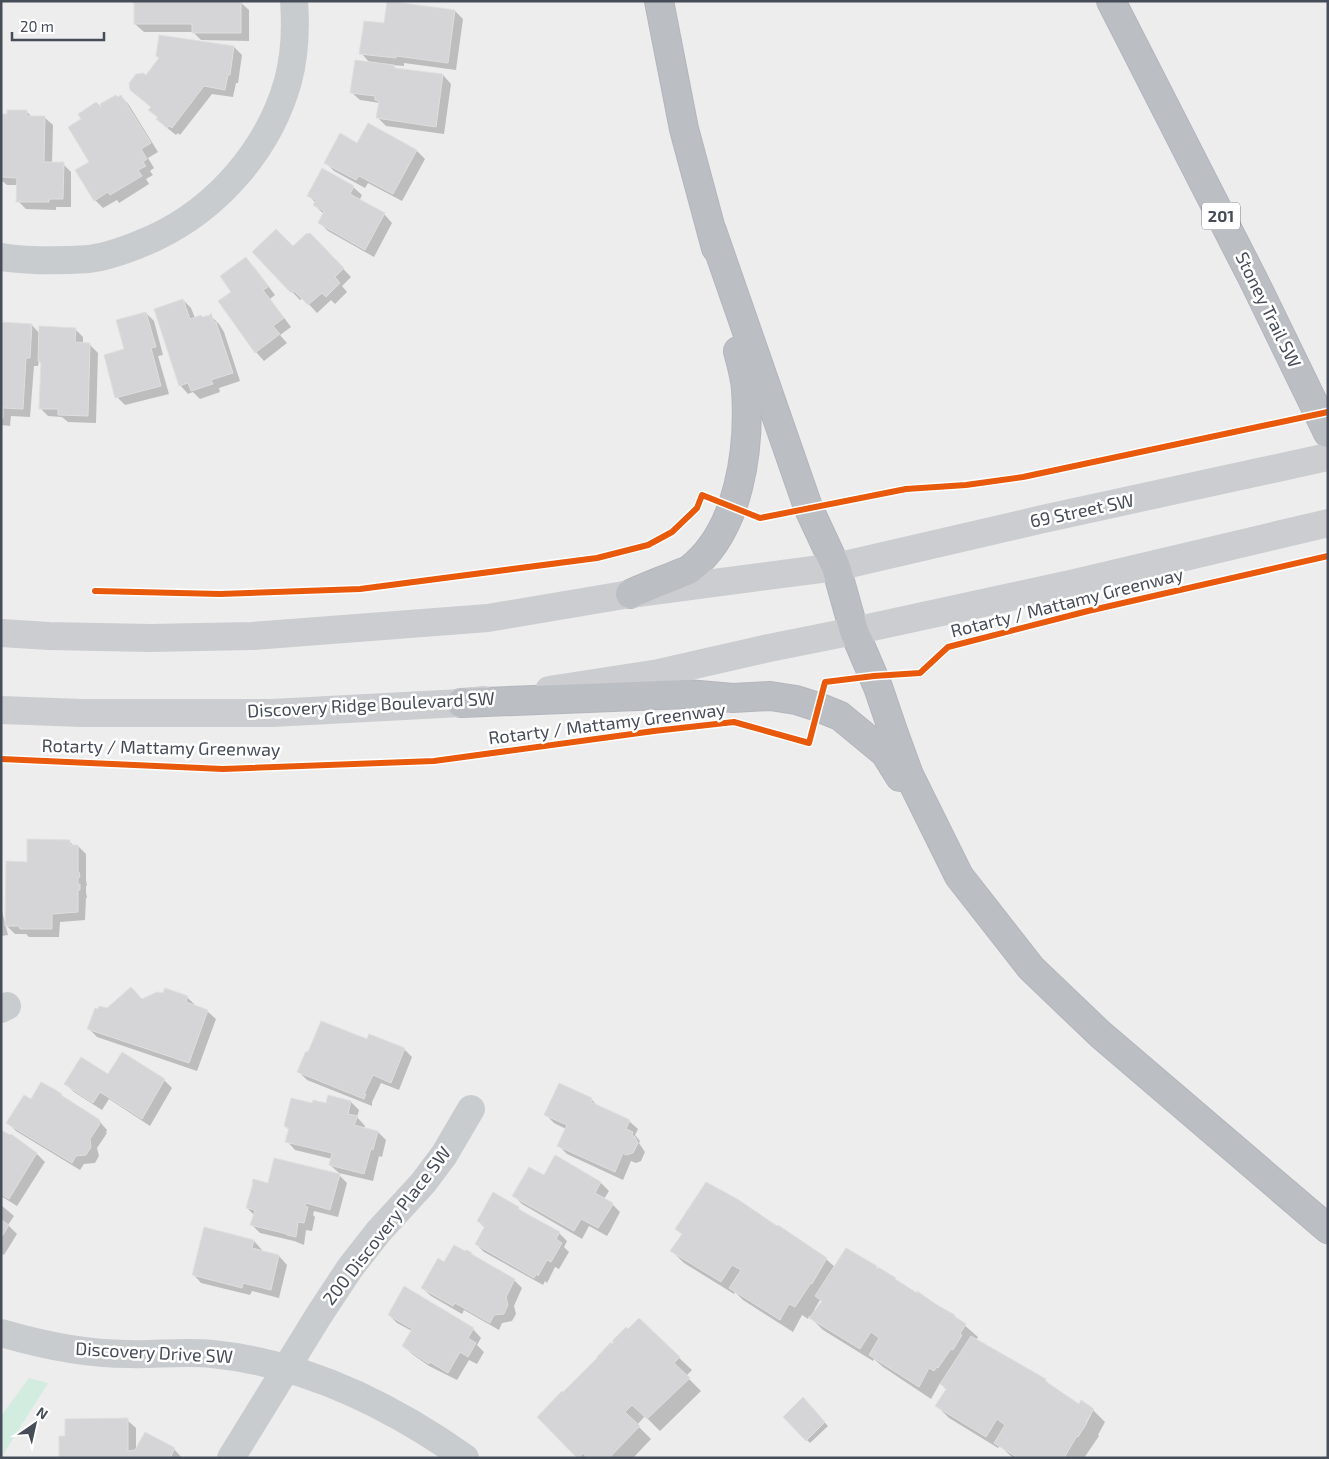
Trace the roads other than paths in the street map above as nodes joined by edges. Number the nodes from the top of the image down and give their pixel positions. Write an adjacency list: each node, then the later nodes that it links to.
1 (294, 1): 5 (street)
2 (659, 1): 4 (highway)
3 (1111, 1): 6 (highway, Stoney Trail SW / 201)
4 (712, 231): 9 (highway); 10 (highway)
5 (1, 257)
6 (1328, 433)
7 (1328, 457): 9 (street, 69 Street SW)
8 (1328, 523): 11 (street)
9 (836, 567): 10 (street); 11 (highway)
10 (630, 594): 12 (street)
11 (854, 632): 13 (street, Discovery Ridge Boulevard SW); 15 (highway)
12 (1, 633)
13 (461, 703): 14 (street, Discovery Ridge Boulevard SW); 15 (highway)
14 (1, 710)
15 (960, 876): 17 (highway)
16 (471, 1109): 19 (street, 200 Discovery Place SW)
17 (1328, 1229)
18 (1, 1333): 19 (street, Discovery Drive SW)
19 (287, 1368): 20 (street, 200 Discovery Place SW); 21 (street, Discovery Drive SW)
20 (231, 1458)
21 (465, 1458)

